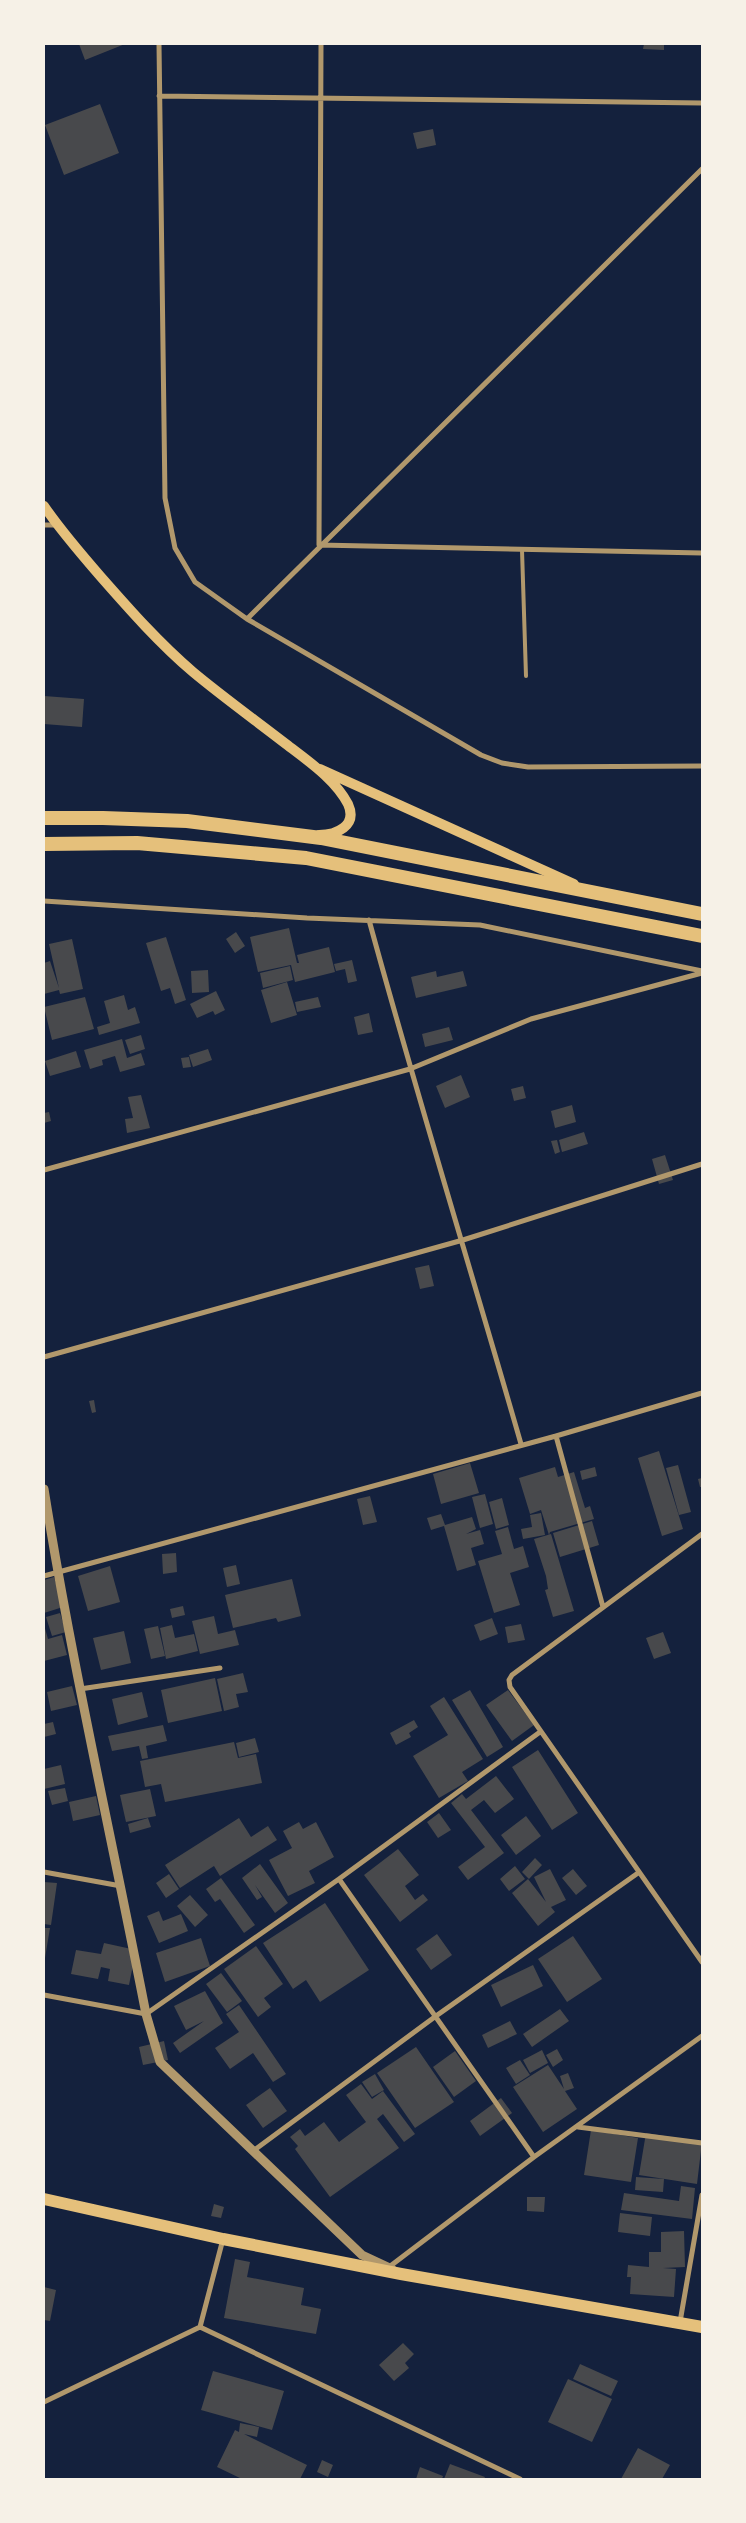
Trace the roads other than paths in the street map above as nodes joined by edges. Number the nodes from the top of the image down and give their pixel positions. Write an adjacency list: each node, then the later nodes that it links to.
1 (159, 44): 3 (street)
2 (321, 44): 4 (street)
3 (159, 96): 4 (street); 13 (street)
4 (322, 99): 5 (street); 10 (street)
5 (702, 103)
6 (702, 169): 10 (street)
7 (44, 506): 9 (main road)
8 (44, 524): 9 (street)
9 (57, 525): 16 (main road)
10 (319, 545): 11 (street); 13 (street)
11 (522, 550): 12 (street); 14 (lane)
12 (702, 553)
13 (247, 619): 15 (street)
14 (526, 676)
15 (702, 766)
16 (317, 768): 18 (main road); 20 (main road)
17 (44, 818): 18 (highway)
18 (303, 835): 20 (highway)
19 (44, 844): 24 (highway)
20 (588, 890): 22 (highway)
21 (44, 901): 23 (street)
22 (702, 914)
23 (368, 920): 25 (street); 26 (street)
24 (702, 936)
25 (702, 972): 26 (street)
26 (410, 1069): 28 (street); 29 (street)
27 (702, 1164): 29 (street)
28 (44, 1170)
29 (463, 1240): 30 (street); 33 (street)
30 (44, 1357)
31 (702, 1393): 32 (street)
32 (556, 1436): 33 (street); 38 (street)
33 (522, 1444): 36 (street)
34 (44, 1489): 36 (street)
35 (702, 1534): 38 (street)
36 (57, 1571): 37 (street); 40 (street)
37 (44, 1576)
38 (604, 1607): 41 (street)
39 (220, 1668): 40 (street)
40 (80, 1690): 45 (street)
41 (540, 1732): 43 (street); 44 (street)
42 (44, 1872): 45 (street)
43 (638, 1873): 46 (street); 49 (street)
44 (340, 1879): 48 (street); 49 (street)
45 (121, 1886): 48 (street)
46 (702, 1962)
47 (44, 1995): 48 (street)
48 (146, 2014): 53 (street)
49 (436, 2016): 53 (street); 54 (street)
50 (702, 2036): 51 (street)
51 (577, 2127): 52 (street); 54 (street)
52 (702, 2144)
53 (253, 2151): 58 (street)
54 (534, 2157): 58 (street)
55 (702, 2195): 60 (street)
56 (44, 2199): 57 (main road)
57 (223, 2239): 59 (main road); 61 (street)
58 (390, 2267): 59 (street)
59 (401, 2274): 60 (main road)
60 (680, 2325): 62 (main road)
61 (200, 2327): 63 (street); 64 (street)
62 (702, 2327)
63 (44, 2402)
64 (520, 2479)

